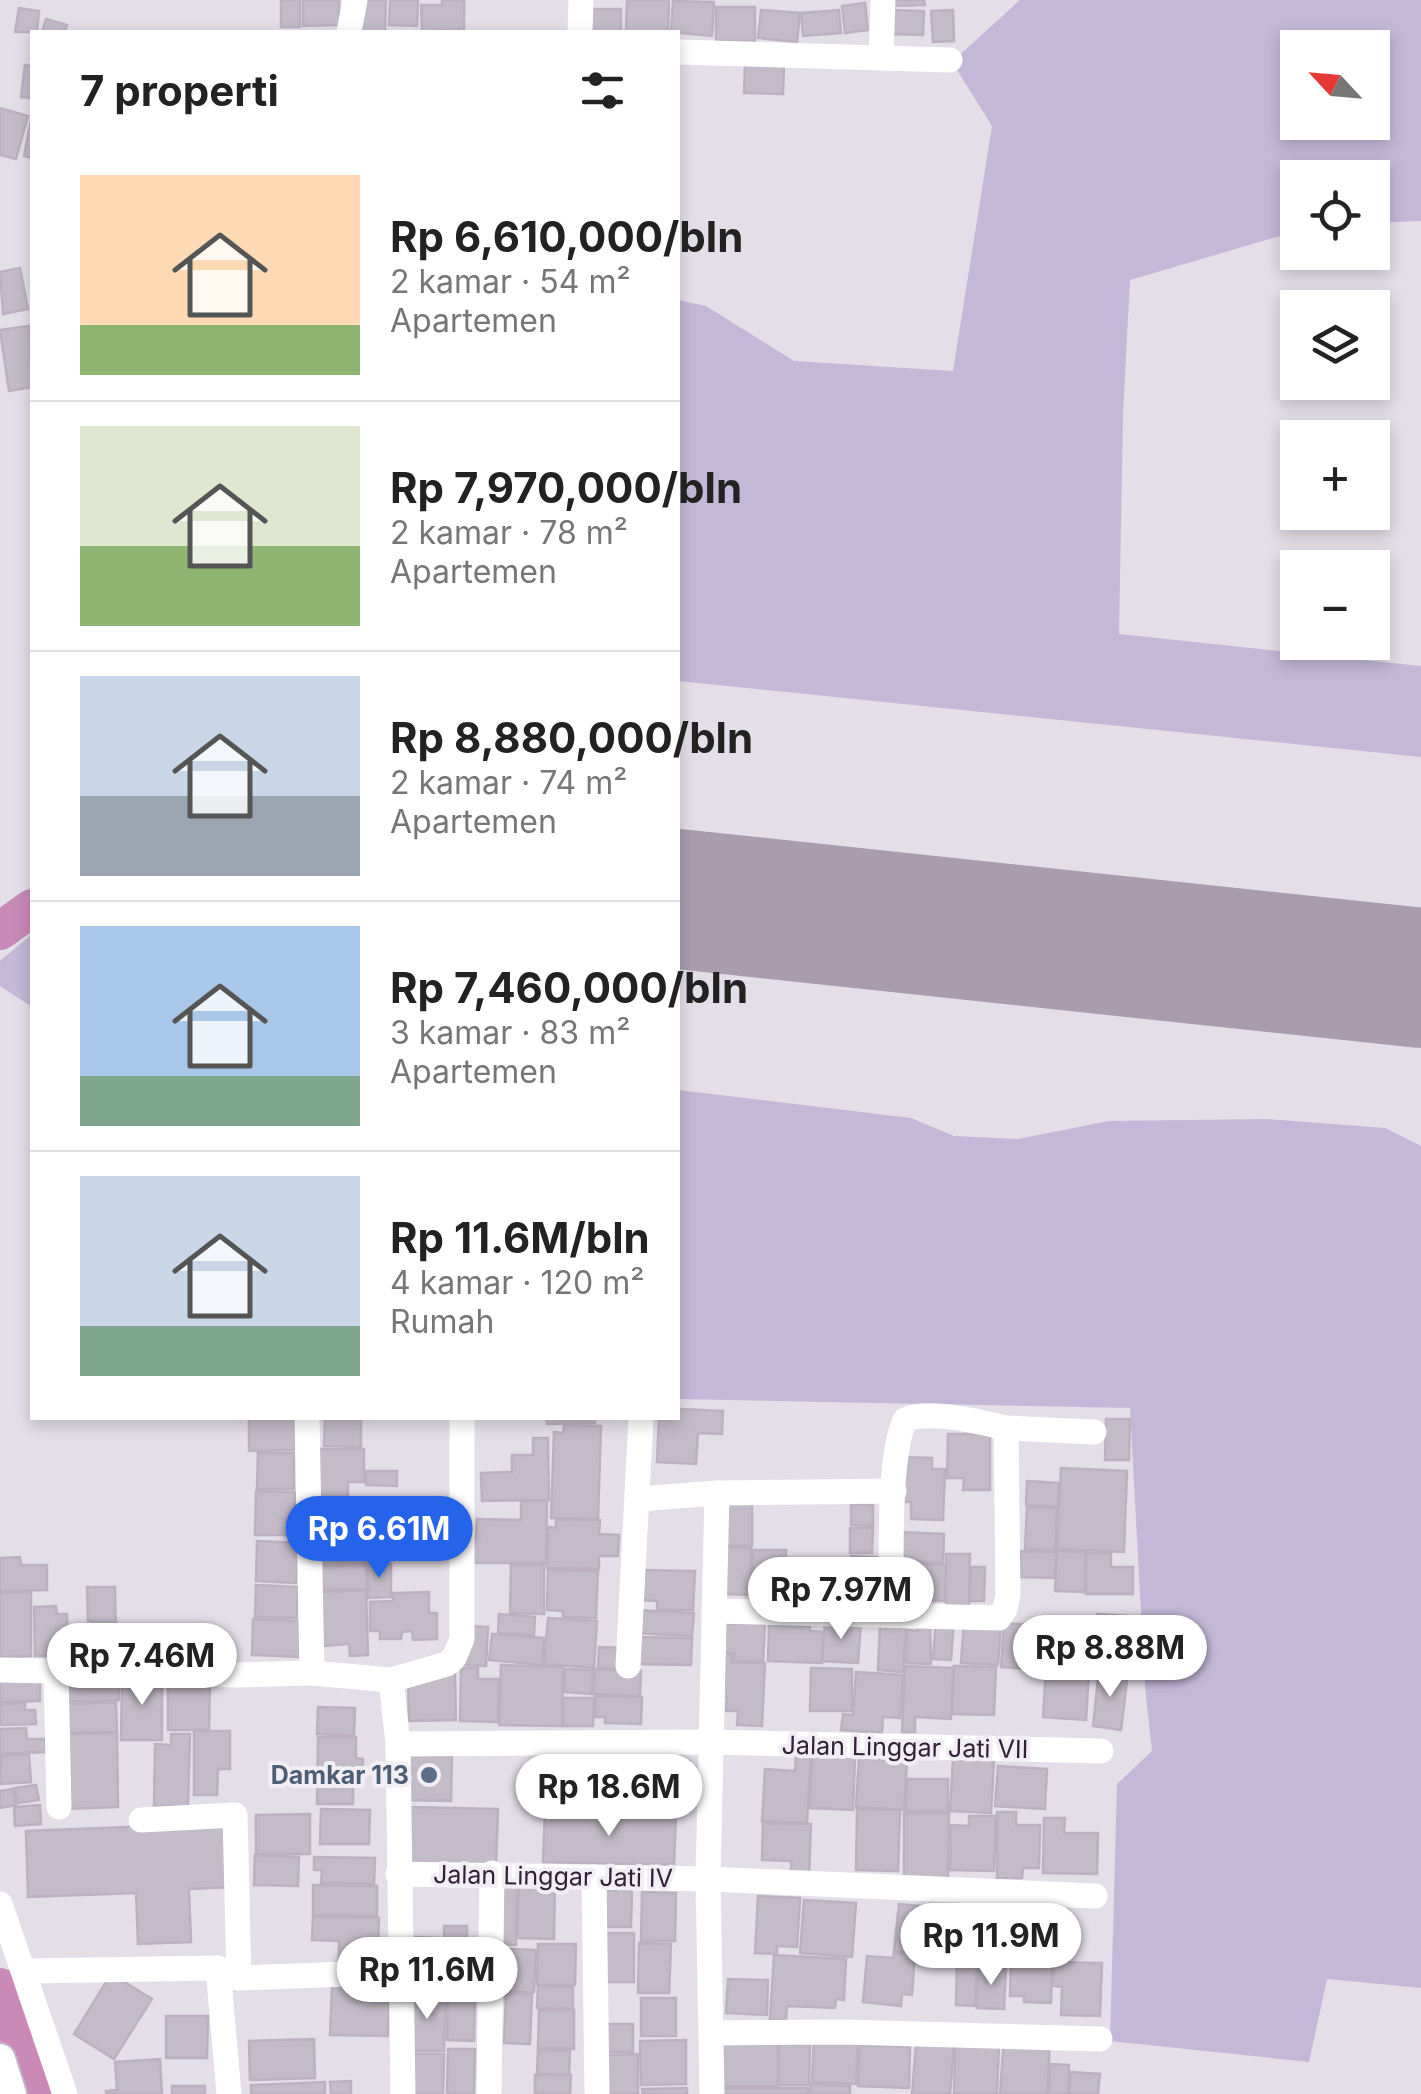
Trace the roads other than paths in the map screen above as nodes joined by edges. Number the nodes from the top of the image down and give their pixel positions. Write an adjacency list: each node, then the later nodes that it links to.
1 (355, 0): 4 (street)
2 (580, 0): 5 (street)
3 (883, 0): 7 (street)
4 (348, 30)
5 (580, 30)
6 (680, 52): 7 (street)
7 (881, 58): 8 (street)
8 (950, 60)
9 (308, 1420): 22 (street)
10 (462, 1420): 23 (street)
11 (640, 1420): 16 (street)
12 (1006, 1428): 13 (street); 14 (street); 18 (street)
13 (1094, 1432)
14 (894, 1491): 15 (street); 18 (street)
15 (717, 1493): 16 (street); 17 (street)
16 (638, 1499): 19 (street)
17 (714, 1611): 18 (street); 24 (street)
18 (891, 1614)
19 (628, 1666)
20 (0, 1670): 21 (street)
21 (56, 1670): 22 (street); 27 (street)
22 (312, 1674): 23 (street)
23 (391, 1680): 25 (street)
24 (710, 1742): 25 (street, Jalan Linggar Jati VII); 26 (street, Jalan Linggar Jati VII); 32 (street)
25 (398, 1744): 30 (street)
26 (1100, 1751)
27 (59, 1807)
28 (141, 1820): 37 (street)
29 (492, 1873): 30 (street, Jalan Linggar Jati IV); 31 (street, Jalan Linggar Jati IV); 43 (street)
30 (398, 1874): 36 (street)
31 (594, 1877): 32 (street, Jalan Linggar Jati IV); 44 (street)
32 (708, 1879): 33 (street, Jalan Linggar Jati IV); 38 (street)
33 (1095, 1896)
34 (0, 1904): 35 (street)
35 (25, 1971): 37 (street); 40 (street)
36 (400, 1972): 37 (street); 42 (street)
37 (228, 1973): 41 (street)
38 (712, 2033): 39 (street); 45 (street)
39 (1100, 2039)
40 (65, 2094)
41 (229, 2094)
42 (403, 2094)
43 (489, 2094)
44 (596, 2094)
45 (712, 2094)

